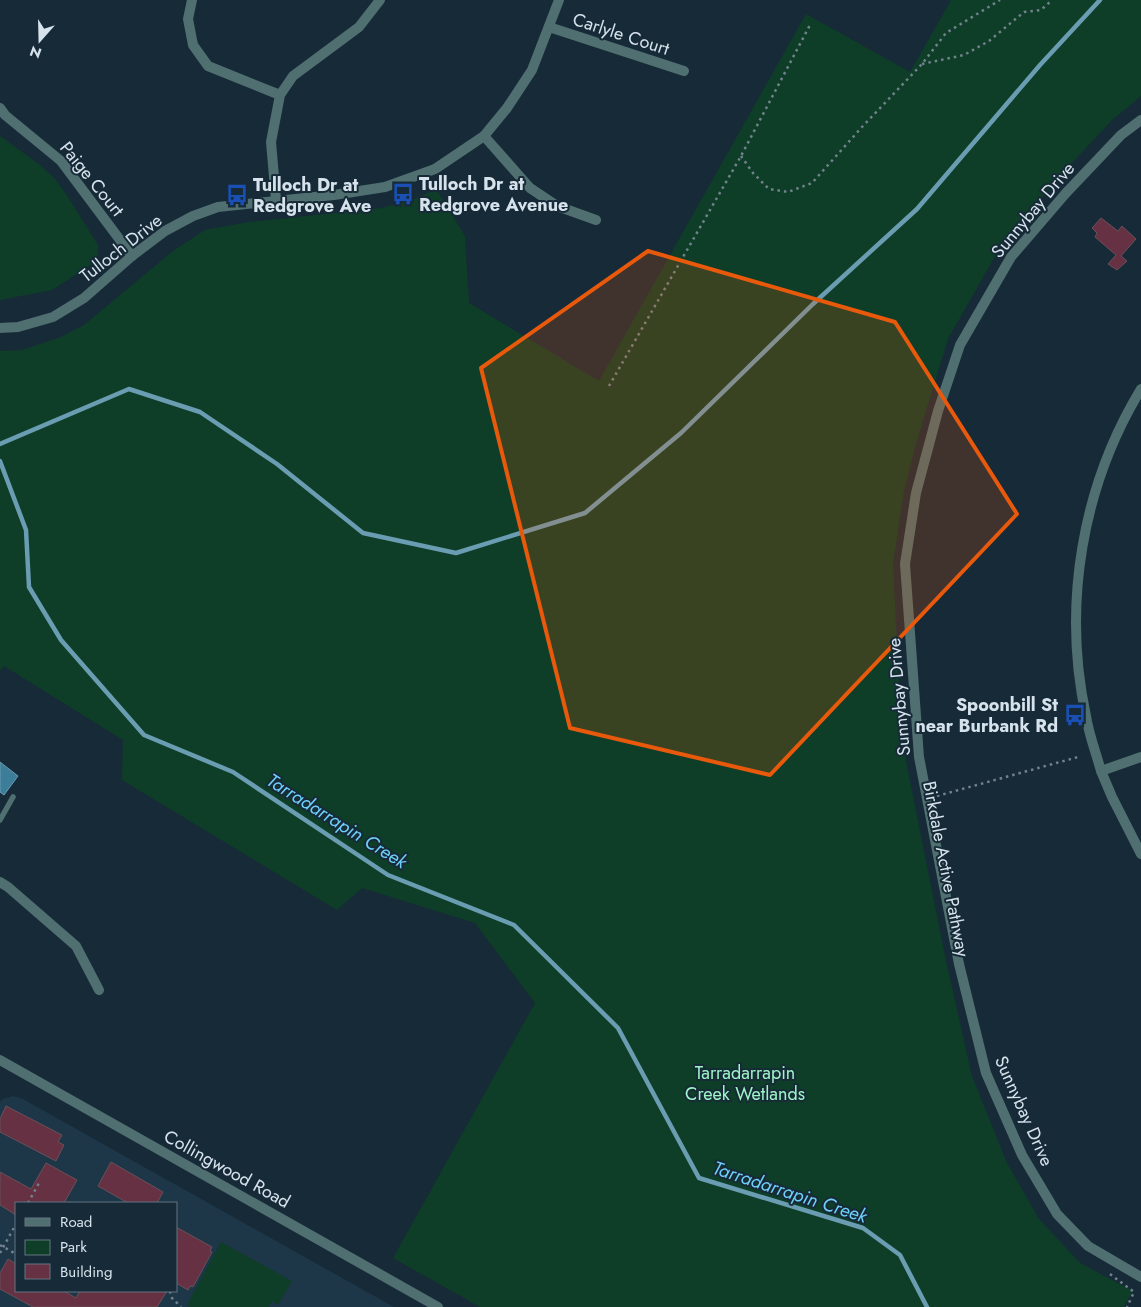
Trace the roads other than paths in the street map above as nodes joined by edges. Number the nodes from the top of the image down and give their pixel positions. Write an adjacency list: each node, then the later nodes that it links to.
1 (192, 0): 6 (street)
2 (380, 0): 6 (street)
3 (559, 0): 4 (street, Tulloch Drive)
4 (549, 27): 5 (street, Carlyle Court); 9 (street, Tulloch Drive)
5 (684, 71)
6 (280, 95): 10 (street)
7 (0, 108): 12 (street, Paige Court)
8 (1141, 120): 23 (street, Sunnybay Drive)
9 (484, 136): 10 (street, Tulloch Drive); 11 (street)
10 (276, 200): 12 (street, Tulloch Drive)
11 (596, 220)
12 (132, 256): 13 (street, Tulloch Drive)
13 (0, 328)
14 (1141, 389): 16 (street)
15 (1141, 756): 16 (street)
16 (1101, 771): 19 (street)
17 (13, 797): 18 (lane)
18 (0, 820)
19 (1141, 854)
20 (0, 882): 21 (street)
21 (98, 990)
22 (0, 1060): 24 (street, Collingwood Road)
23 (1141, 1277)
24 (438, 1307)

